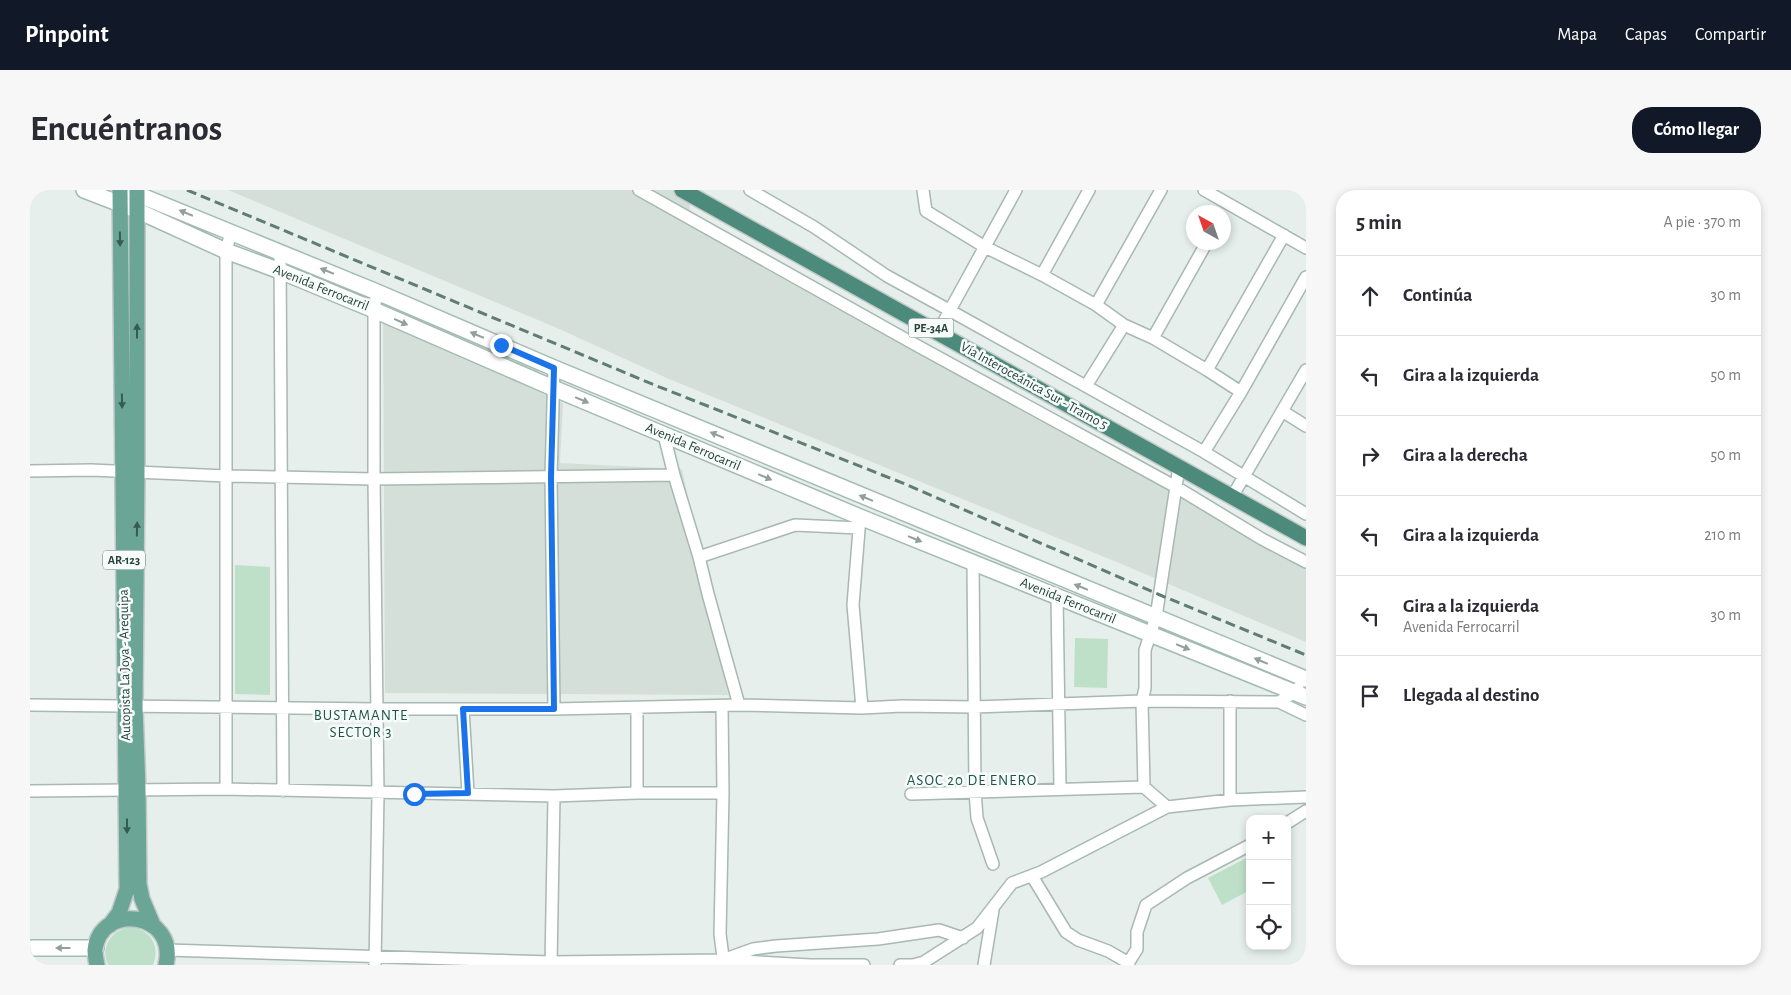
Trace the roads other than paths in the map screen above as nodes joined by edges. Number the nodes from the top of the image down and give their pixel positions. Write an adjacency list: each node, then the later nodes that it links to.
1 (84, 190): 10 (main road, Avenida Ferrocarril)
2 (639, 190): 50 (street)
3 (682, 190): 29 (highway, Vía Interoceánica Sur - Tramo 5 / PE-34A)
4 (750, 190): 27 (street)
5 (923, 190): 16 (street)
6 (1016, 190): 16 (street)
7 (1089, 190): 22 (street)
8 (1161, 190): 25 (street)
9 (1204, 190): 11 (street)
10 (128, 193): 12 (main road, Avenida Ferrocarril); 14 (main road, Avenida Ferrocarril, one-way to 10); 43 (main road, Autopista La Joya - Arequipa / AR-123, one-way to 43)
11 (1222, 205)
12 (136, 210): 19 (main road, Avenida Ferrocarril); 43 (main road, Autopista La Joya - Arequipa / AR-123, one-way to 12)
13 (1231, 210): 15 (street)
14 (232, 232): 19 (street); 20 (main road, Avenida Ferrocarril)
15 (1284, 235): 17 (street); 32 (street)
16 (985, 247): 22 (street); 27 (street)
17 (1306, 248)
18 (1202, 250): 30 (street)
19 (226, 251): 21 (main road, Avenida Ferrocarril); 45 (street)
20 (280, 252): 21 (street); 24 (main road, Avenida Ferrocarril, one-way to 20)
21 (280, 271): 26 (main road, Avenida Ferrocarril); 46 (street)
22 (1042, 275): 25 (street)
23 (1306, 277): 36 (street)
24 (377, 292): 26 (street); 31 (main road, Avenida Ferrocarril, one-way to 24)
25 (1096, 305): 28 (street)
26 (374, 310): 35 (main road, Avenida Ferrocarril, one-way to 35); 49 (street)
27 (949, 310): 29 (street); 34 (street)
28 (1124, 324): 30 (street); 34 (street)
29 (938, 332): 41 (highway, Vía Interoceánica Sur - Tramo 5 / PE-34A)
30 (1153, 338): 32 (street)
31 (554, 368): 35 (street); 59 (main road, Avenida Ferrocarril, one-way to 31)
32 (1207, 370): 36 (street)
33 (1306, 370): 37 (street)
34 (1086, 386): 40 (street)
35 (553, 388): 39 (main road, Avenida Ferrocarril, one-way to 39); 47 (street)
36 (1241, 392): 40 (street)
37 (1282, 411): 38 (street); 48 (street)
38 (1306, 426)
39 (664, 434): 44 (street); 53 (main road, Avenida Ferrocarril, one-way to 53)
40 (1204, 452): 48 (street)
41 (1179, 467): 50 (street); 51 (highway, Vía Interoceánica Sur - Tramo 5 / PE-34A)
42 (30, 471): 43 (street)
43 (130, 473): 45 (street); 70 (main road, Autopista La Joya - Arequipa / AR-123)
44 (674, 475): 47 (street); 55 (street)
45 (226, 476): 46 (street); 71 (street)
46 (281, 477): 49 (street); 73 (street)
47 (551, 477): 49 (street); 78 (street)
48 (1244, 478): 51 (street); 52 (street)
49 (374, 479): 76 (street)
50 (1176, 487): 57 (street); 59 (street)
51 (1232, 497): 54 (highway, Vía Interoceánica Sur - Tramo 5 / PE-34A)
52 (1306, 514)
53 (860, 522): 55 (street); 56 (main road, Avenida Ferrocarril, one-way to 56); 75 (street)
54 (1306, 538)
55 (699, 557): 68 (street)
56 (973, 562): 58 (main road, Avenida Ferrocarril); 72 (street)
57 (1306, 562)
58 (1057, 598): 60 (main road, Avenida Ferrocarril); 66 (street)
59 (1156, 617): 60 (street); 61 (main road, Avenida Ferrocarril, one-way to 59)
60 (1150, 634): 62 (main road, Avenida Ferrocarril, one-way to 62); 63 (street)
61 (1305, 679): 62 (street)
62 (1300, 695): 65 (street)
63 (1142, 701): 64 (street); 66 (street); 80 (street)
64 (1230, 701): 65 (street); 94 (street)
65 (1279, 702): 79 (street)
66 (1058, 703): 72 (street); 81 (street)
67 (30, 705): 70 (street)
68 (739, 705): 69 (street); 75 (street)
69 (722, 706): 74 (street); 89 (street)
70 (130, 707): 71 (street); 83 (main road, Autopista La Joya - Arequipa / AR-123)
71 (226, 707): 73 (street); 82 (street)
72 (973, 707): 75 (street); 86 (street)
73 (282, 708): 76 (street); 85 (street)
74 (638, 708): 78 (street); 88 (street)
75 (862, 708)
76 (377, 709): 77 (street); 90 (street)
77 (463, 709): 78 (street); 87 (street)
78 (554, 709)
79 (1306, 715)
80 (1144, 787): 81 (street); 95 (street)
81 (1060, 788): 86 (street)
82 (226, 789): 83 (street); 85 (street)
83 (132, 790): 84 (street); 102 (main road, Autopista La Joya - Arequipa / AR-123, one-way to 102); 103 (main road, Autopista La Joya - Arequipa / AR-123)
84 (30, 791)
85 (283, 791): 90 (street)
86 (974, 791): 91 (street); 99 (street)
87 (468, 793): 90 (street); 92 (street)
88 (637, 793): 89 (street); 92 (street)
89 (723, 793): 109 (street)
90 (378, 794): 108 (street)
91 (911, 794)
92 (554, 796): 110 (street)
93 (1306, 797): 94 (street)
94 (1230, 800): 95 (street)
95 (1167, 807): 100 (street)
96 (1306, 811): 97 (street)
97 (1291, 820)
98 (1246, 847): 111 (street)
99 (993, 864)
100 (1032, 876): 101 (street); 111 (street)
101 (994, 907): 104 (street); 116 (street)
102 (110, 925): 103 (main road); 106 (main road, AR-123)
103 (153, 925): 107 (main road, AR-123)
104 (963, 938): 109 (street); 115 (street)
105 (30, 948): 106 (main road, one-way to 105)
106 (96, 948): 112 (main road)
107 (167, 958): 108 (street)
108 (375, 961): 110 (street)
109 (724, 962): 110 (street); 113 (street)
110 (551, 964)
111 (1128, 964)
112 (97, 965)
113 (810, 965): 114 (street)
114 (864, 965)
115 (900, 965)
116 (984, 965)

